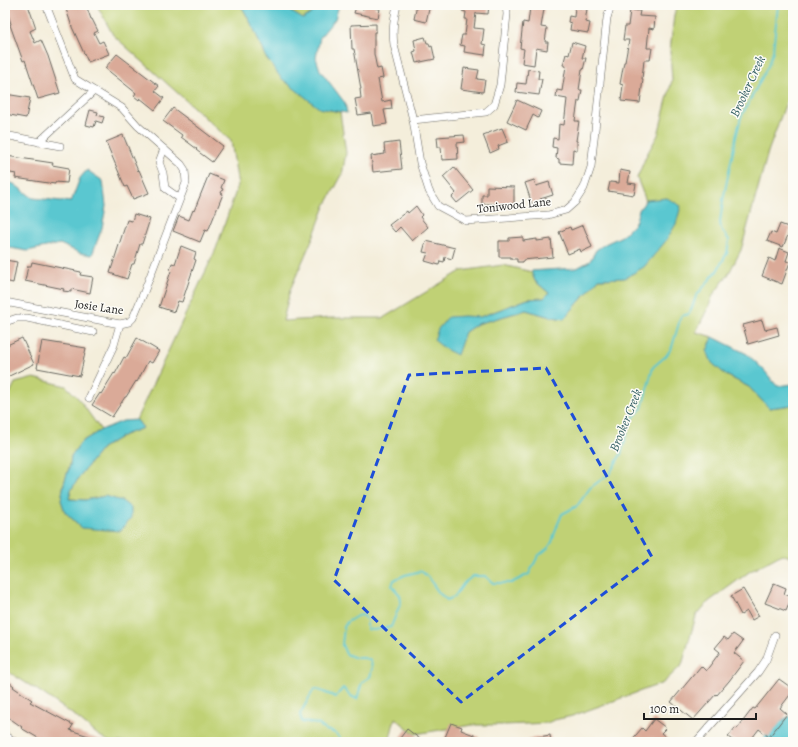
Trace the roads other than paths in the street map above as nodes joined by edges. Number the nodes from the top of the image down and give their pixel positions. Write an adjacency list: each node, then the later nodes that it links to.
1 (46, 5): 5 (street, Josie Lane)
2 (398, 5): 6 (street, Toniwood Lane)
3 (506, 5): 6 (street)
4 (611, 5): 6 (street, Toniwood Lane)
5 (94, 91): 8 (street); 10 (street, Josie Lane)
6 (413, 120)
7 (5, 135): 8 (street)
8 (39, 142): 9 (street)
9 (60, 146)
10 (164, 149): 11 (street); 11 (street, Josie Lane)
11 (179, 198): 14 (street, Josie Lane)
12 (5, 302): 14 (street, Josie Lane)
13 (5, 322): 15 (street)
14 (120, 324): 16 (street)
15 (93, 332)
16 (89, 398)
17 (775, 635): 18 (street)
18 (696, 742)

